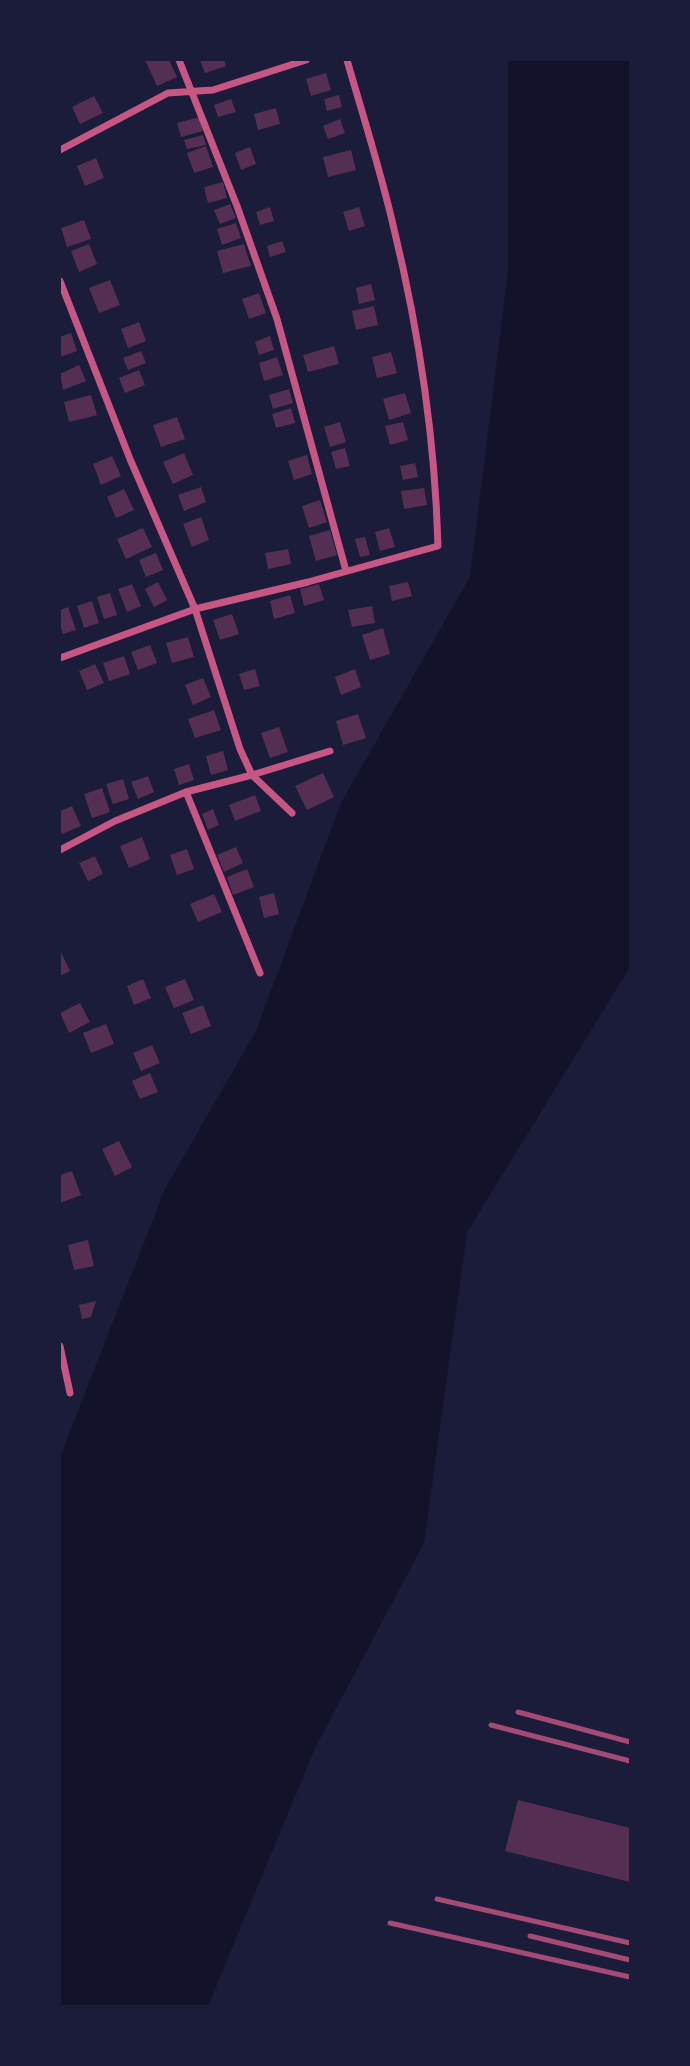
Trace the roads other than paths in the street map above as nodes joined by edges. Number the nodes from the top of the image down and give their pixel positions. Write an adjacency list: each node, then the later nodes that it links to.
1 (179, 60): 4 (street)
2 (306, 60): 4 (street)
3 (347, 60): 7 (street)
4 (191, 91): 5 (street); 7 (street)
5 (60, 150)
6 (60, 281): 8 (street)
7 (346, 571): 8 (street)
8 (195, 609): 9 (street); 11 (street)
9 (60, 658)
10 (330, 751): 11 (street)
11 (252, 775): 12 (street); 13 (street)
12 (186, 792): 14 (street); 15 (street)
13 (292, 813)
14 (60, 850)
15 (260, 973)
16 (60, 1346): 17 (street)
17 (70, 1392)

